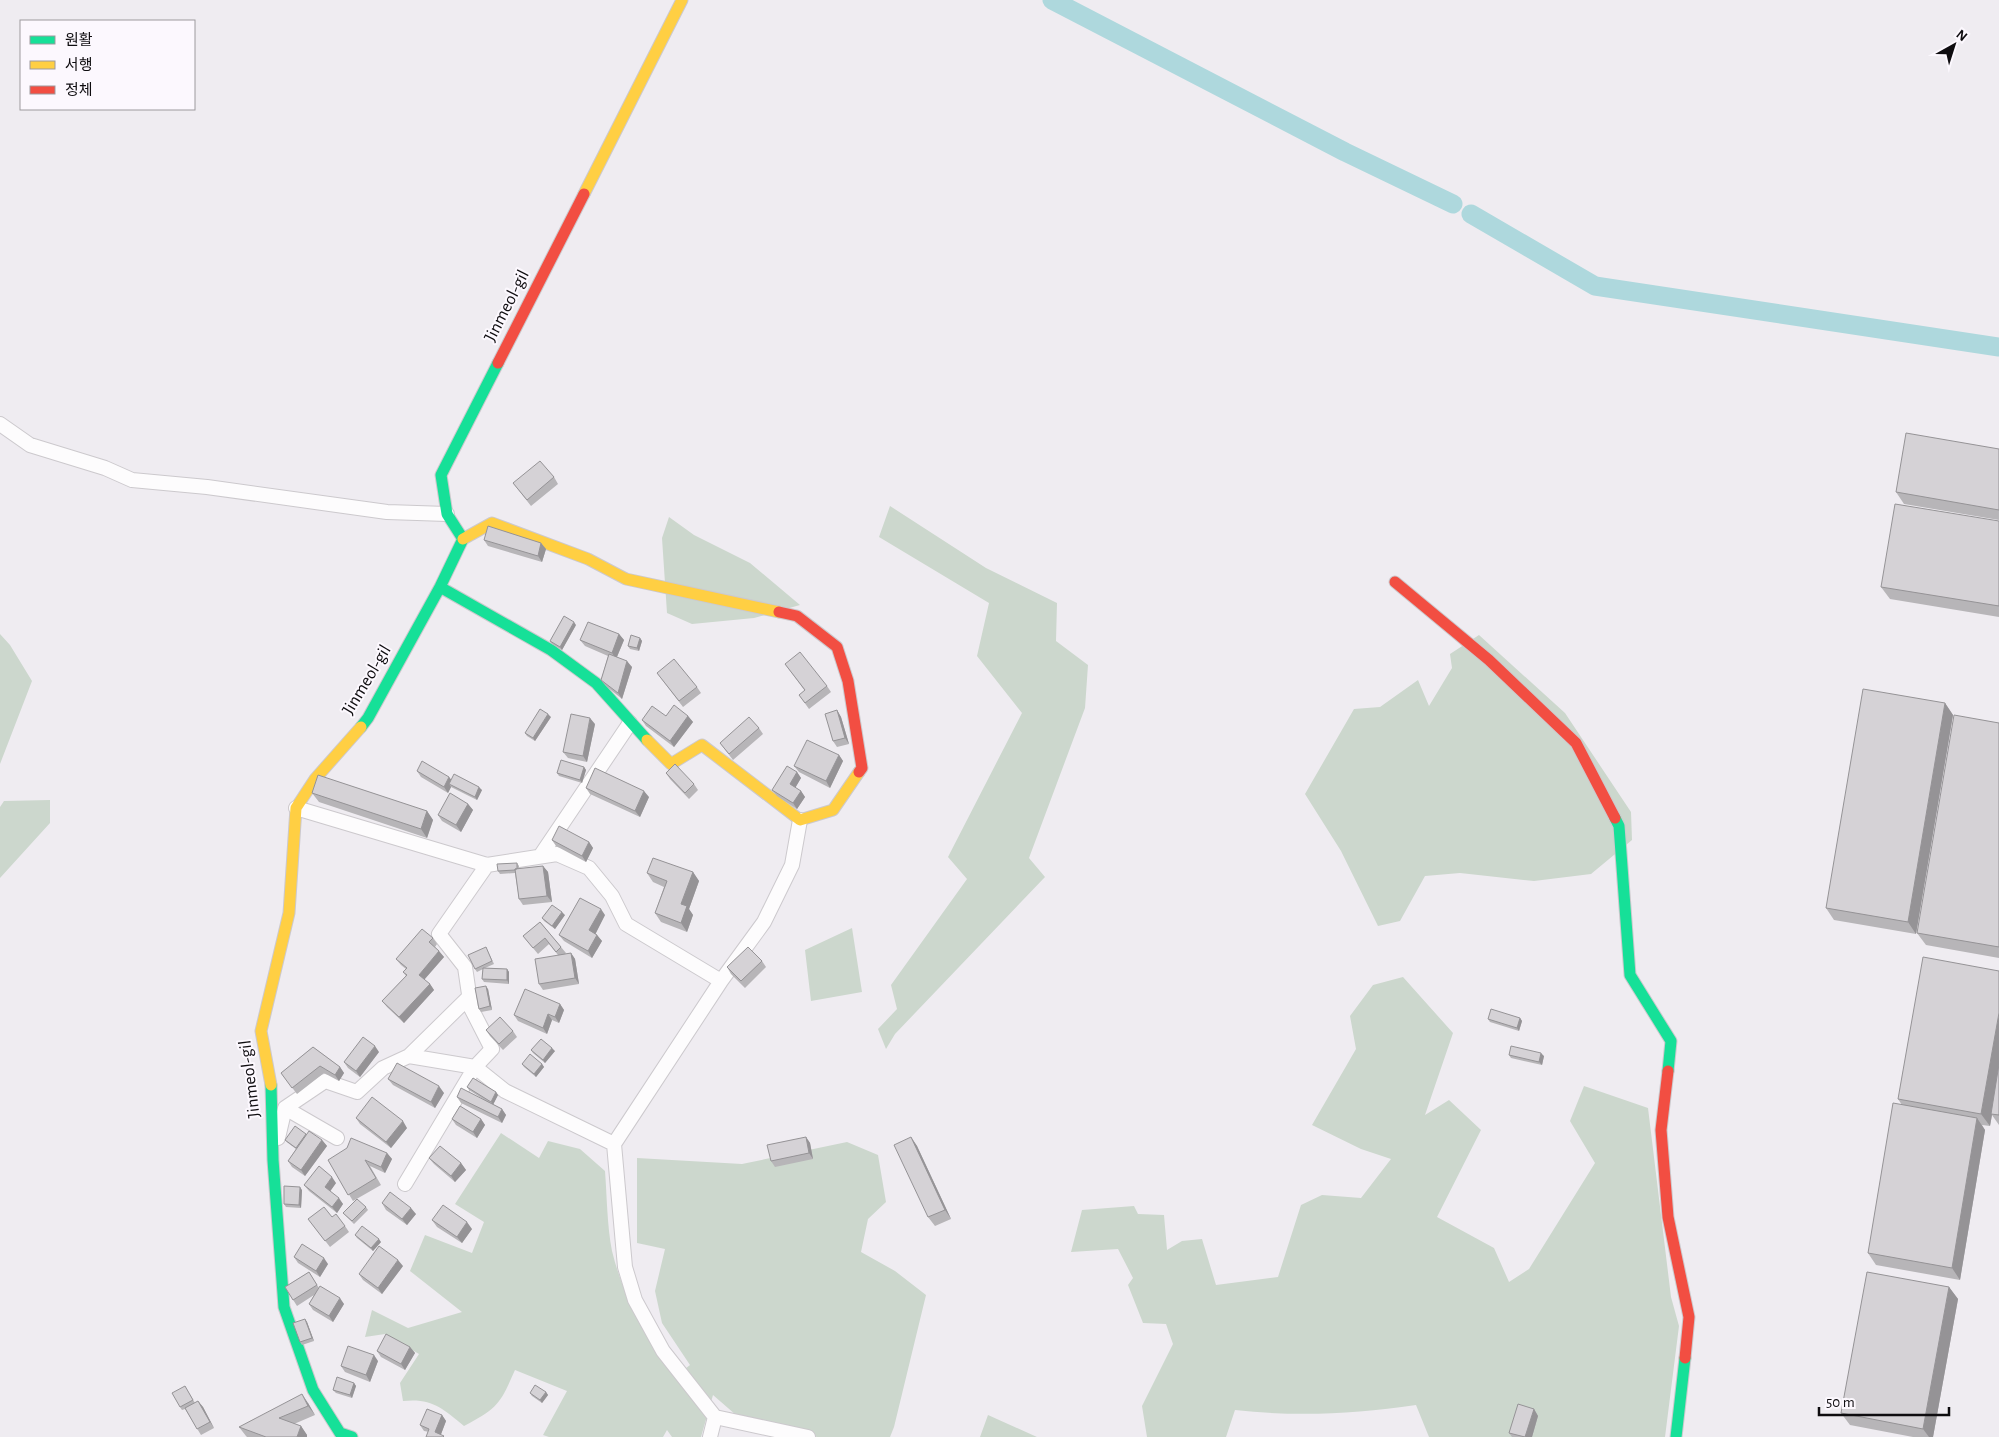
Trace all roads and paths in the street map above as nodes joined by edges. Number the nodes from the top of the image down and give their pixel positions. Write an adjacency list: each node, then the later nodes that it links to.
1 (682, 0): 3 (street, Jinmeol-gil)
2 (0, 424): 3 (street)
3 (447, 514): 4 (street, Jinmeol-gil)
4 (463, 539): 6 (street, Jinmeol-gil); 9 (street)
5 (1395, 582): 27 (street)
6 (440, 587): 7 (street); 8 (street, Jinmeol-gil)
7 (630, 723): 9 (street); 10 (street)
8 (296, 808): 11 (street); 19 (street, Jinmeol-gil)
9 (800, 820): 12 (street)
10 (541, 855): 11 (street); 12 (street)
11 (486, 865): 13 (street)
12 (721, 981): 18 (street)
13 (469, 997): 14 (street); 15 (street)
14 (409, 1056): 15 (street); 16 (street)
15 (476, 1068): 18 (street); 20 (street)
16 (285, 1108): 17 (street); 19 (street)
17 (337, 1138)
18 (614, 1144): 23 (street)
19 (273, 1160): 21 (street, Jinmeol-gil)
20 (405, 1184)
21 (313, 1390): 22 (street); 24 (street, Jinmeol-gil)
22 (297, 1398)
23 (715, 1417): 25 (street); 26 (street)
24 (352, 1437)
25 (710, 1437)
26 (808, 1437)
27 (1676, 1437)

